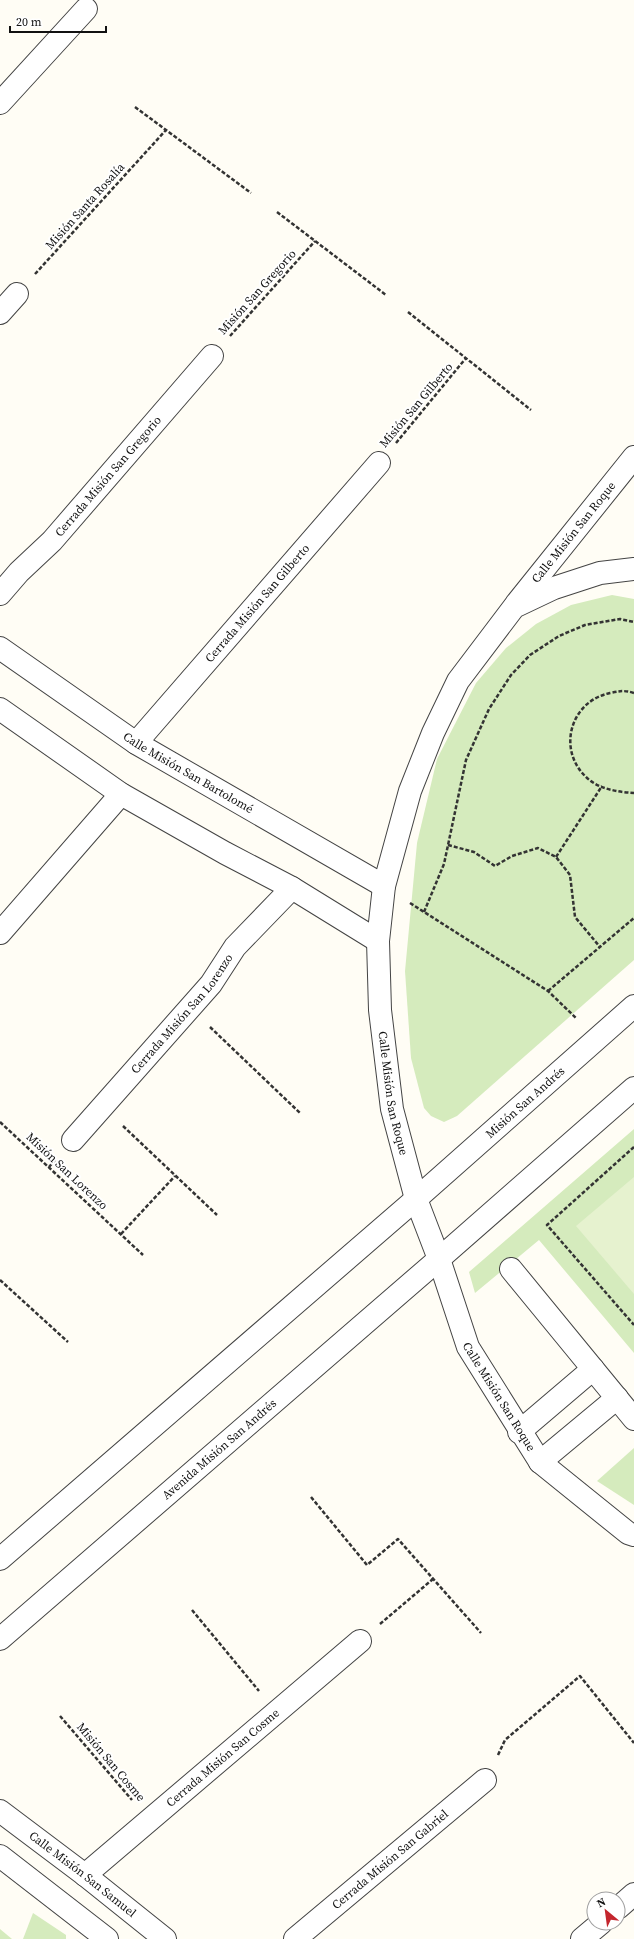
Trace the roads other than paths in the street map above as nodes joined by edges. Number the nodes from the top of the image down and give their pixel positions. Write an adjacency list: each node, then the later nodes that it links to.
1 (86, 9): 2 (street)
2 (0, 103)
3 (17, 294): 4 (street)
4 (0, 313)
5 (212, 356): 9 (street, Cerrada Misión San Gregorio)
6 (634, 457): 10 (street, Calle Misión San Roque)
7 (378, 463): 13 (street, Cerrada Misión San Gilberto)
8 (634, 570): 10 (street, Calle Misión San Roque)
9 (0, 594)
10 (514, 607): 15 (street, Calle Misión San Roque)
11 (0, 648): 13 (street, Calle Misión San Bartolomé)
12 (0, 710): 14 (street)
13 (136, 743): 15 (street, Calle Misión San Bartolomé)
14 (121, 794): 16 (street); 17 (street)
15 (384, 886): 18 (street, Calle Misión San Roque)
16 (292, 888): 18 (street); 21 (street, Cerrada Misión San Lorenzo)
17 (0, 933)
18 (378, 941): 22 (street, Calle Misión San Roque)
19 (634, 1006): 22 (street, Misión San Andrés)
20 (634, 1088): 23 (street)
21 (73, 1140)
22 (416, 1199): 23 (street, Calle Misión San Roque); 31 (street)
23 (439, 1259): 28 (street, Calle Misión San Roque); 32 (street, Avenida Misión San Andrés)
24 (511, 1269): 25 (street)
25 (593, 1368): 26 (street); 28 (street)
26 (617, 1398): 27 (street); 29 (street)
27 (634, 1418)
28 (519, 1432): 29 (street, Calle Misión San Roque)
29 (540, 1462): 30 (street, Calle Misión San Roque)
30 (634, 1535)
31 (0, 1559)
32 (0, 1639)
33 (360, 1641): 37 (street, Cerrada Misión San Cosme)
34 (485, 1780): 43 (street, Cerrada Misión San Gabriel)
35 (0, 1811): 37 (street, Calle Misión San Samuel)
36 (0, 1856): 41 (street)
37 (85, 1875): 42 (street, Calle Misión San Samuel)
38 (634, 1894): 39 (street)
39 (626, 1901)
40 (592, 1931): 44 (street)
41 (107, 1939)
42 (165, 1939)
43 (295, 1939)
44 (582, 1939)

